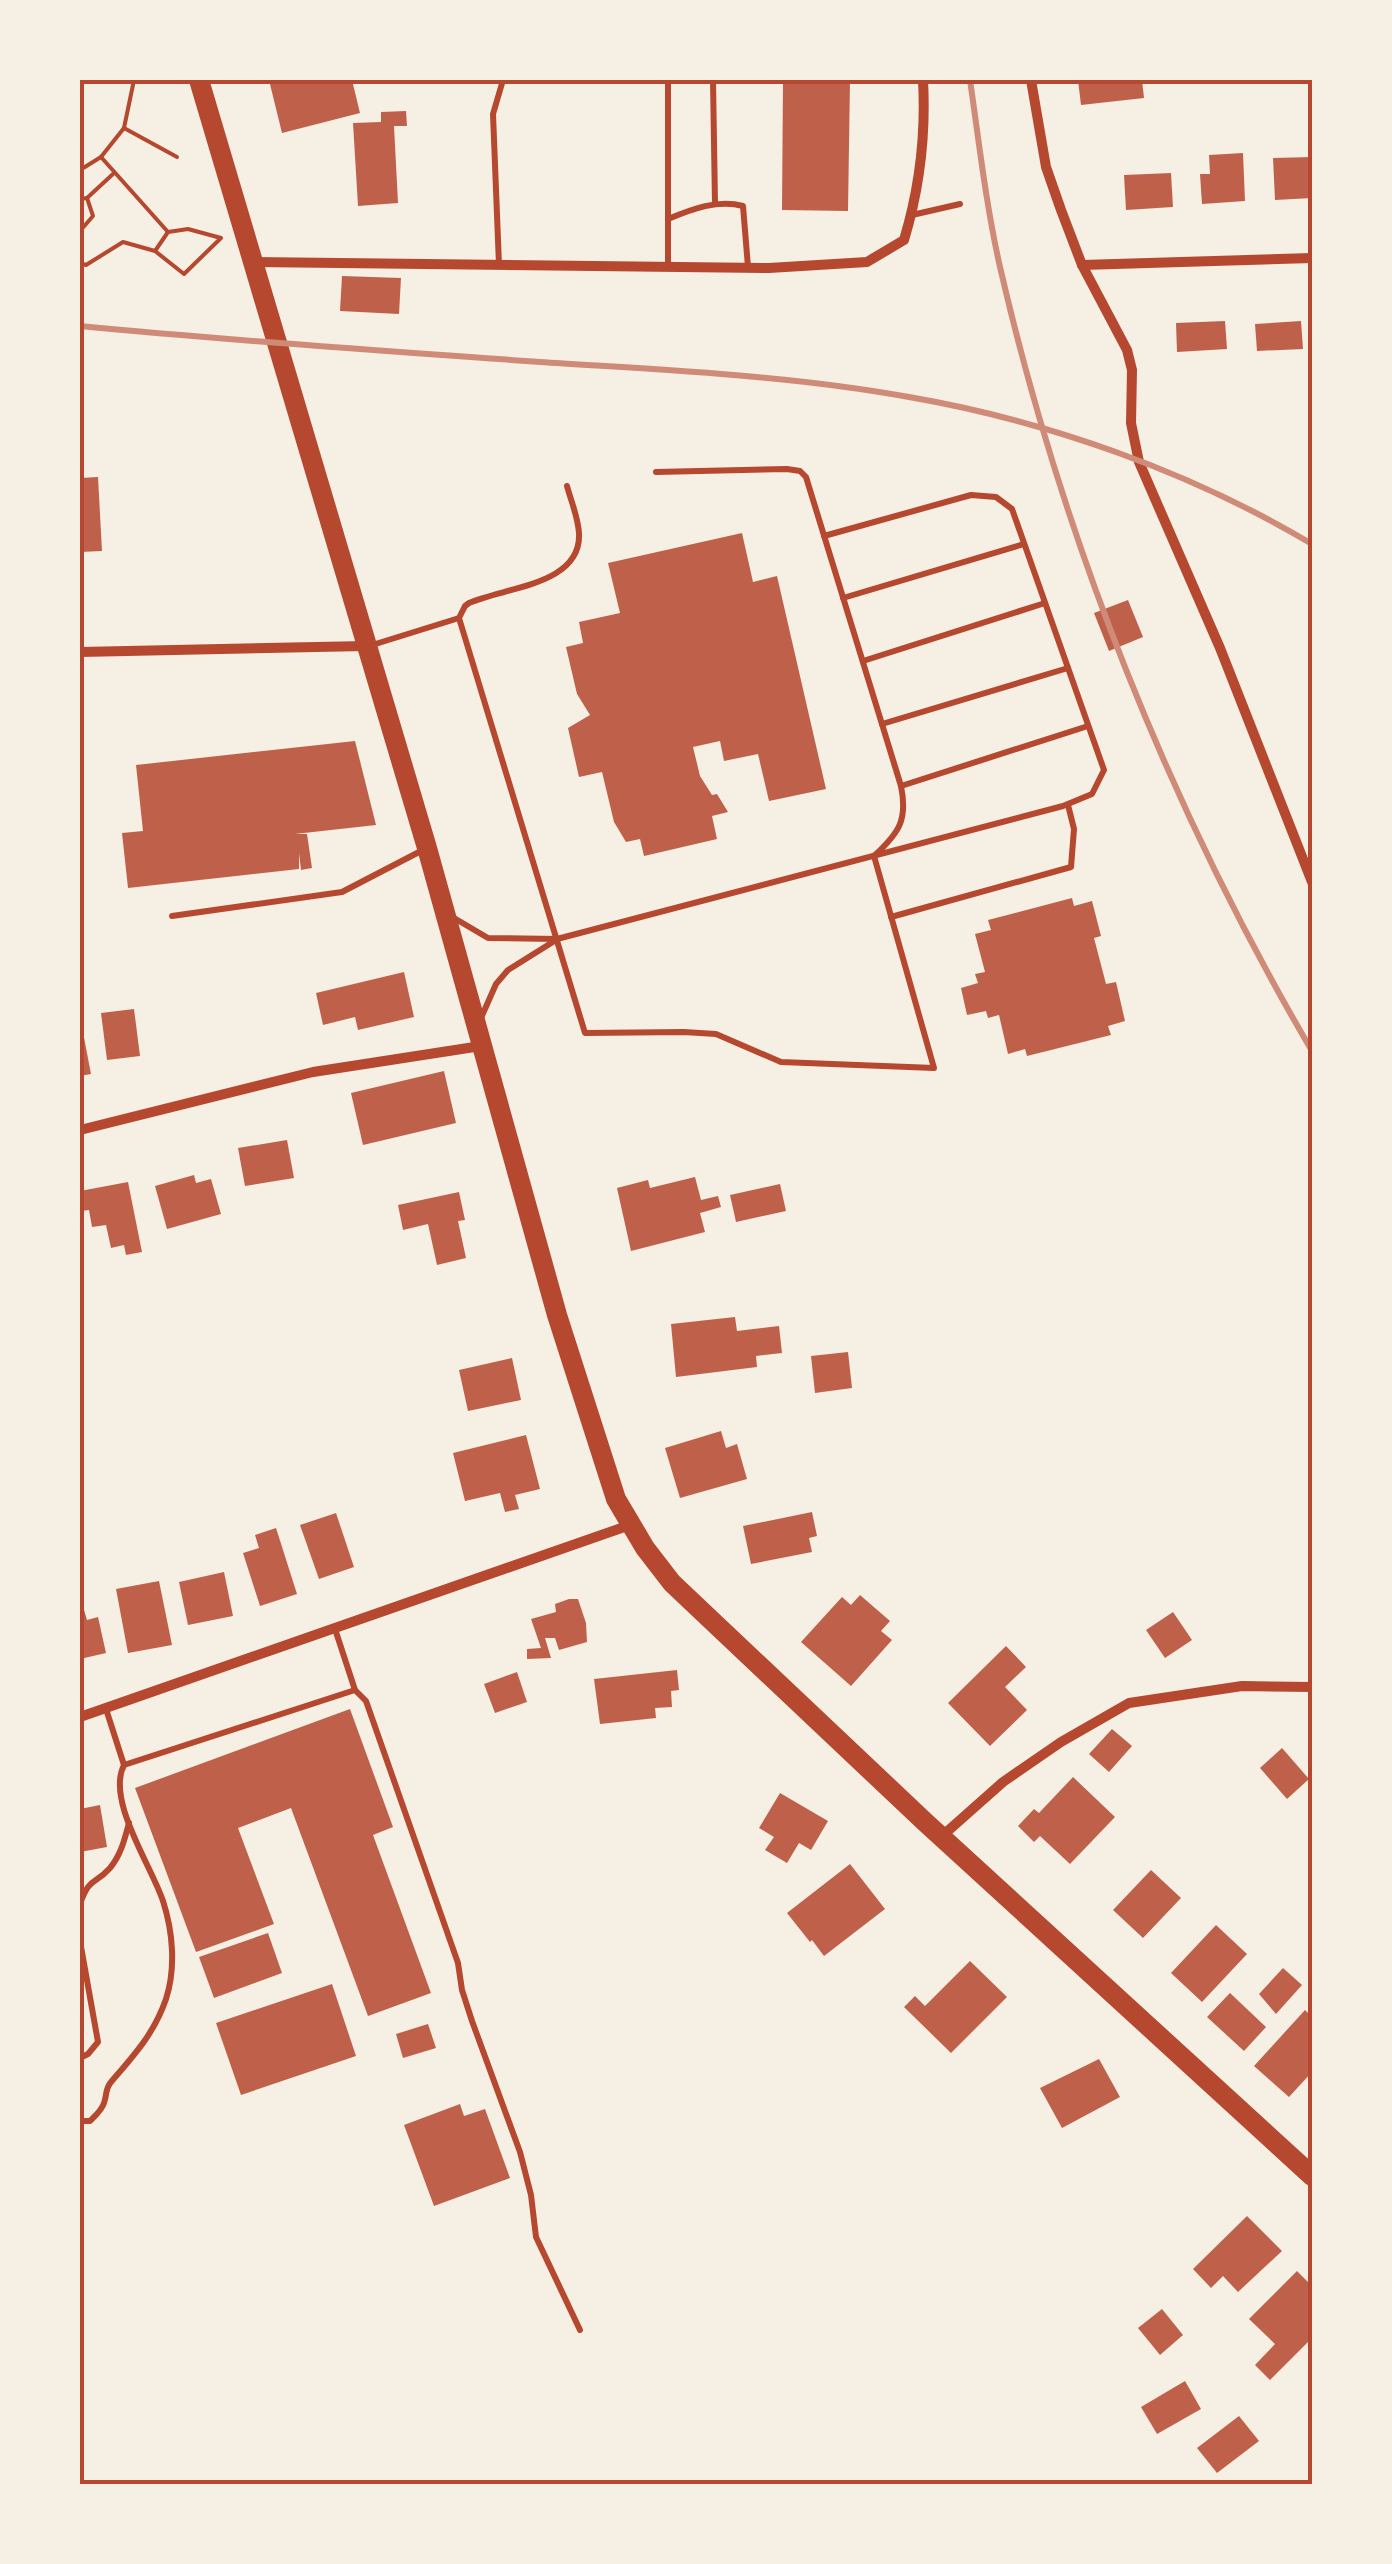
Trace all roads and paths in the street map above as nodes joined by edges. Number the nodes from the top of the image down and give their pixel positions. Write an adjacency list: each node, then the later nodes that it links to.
1 (134, 80): 8 (path)
2 (199, 80): 23 (main road)
3 (668, 80): 18 (lane)
4 (713, 80): 15 (lane)
5 (923, 80): 17 (street)
6 (1031, 80): 25 (street)
7 (502, 83): 26 (lane)
8 (124, 128): 9 (path); 10 (path)
9 (177, 156)
10 (102, 157): 11 (path); 12 (path)
11 (80, 170)
12 (115, 173): 13 (path); 20 (path)
13 (88, 198): 14 (path); 19 (path)
14 (80, 199)
15 (715, 204): 18 (lane); 28 (lane)
16 (960, 204): 17 (lane)
17 (912, 214): 28 (street)
18 (668, 219): 27 (lane)
19 (80, 231)
20 (168, 232): 21 (path); 21 (path)
21 (155, 251): 24 (path)
22 (1312, 258): 25 (street)
23 (252, 262): 26 (street); 36 (main road)
24 (80, 263)
25 (1082, 264): 46 (street)
26 (499, 265): 27 (street)
27 (668, 267): 28 (street)
28 (748, 268)
29 (656, 472): 31 (lane)
30 (568, 486): 35 (lane)
31 (824, 536): 32 (lane); 33 (lane)
32 (1024, 544): 33 (lane); 34 (lane)
33 (843, 598): 38 (lane)
34 (1045, 603): 38 (lane); 39 (lane)
35 (459, 618): 36 (lane); 50 (lane)
36 (368, 646): 37 (street); 44 (main road)
37 (80, 652)
38 (863, 662): 40 (lane)
39 (1068, 668): 40 (lane); 41 (lane)
40 (882, 724): 42 (lane)
41 (1088, 726): 42 (lane); 43 (lane)
42 (901, 786): 45 (lane)
43 (1068, 805): 45 (lane); 49 (lane)
44 (427, 848): 47 (main road); 48 (lane)
45 (874, 856): 49 (lane); 50 (lane)
46 (1312, 882)
47 (444, 912): 50 (lane); 51 (main road)
48 (172, 916)
49 (891, 918): 50 (lane)
50 (557, 939): 51 (lane)
51 (478, 1038): 52 (street); 53 (main road)
52 (80, 1130)
53 (630, 1525): 54 (street); 61 (main road)
54 (335, 1628): 56 (lane); 57 (street)
55 (1312, 1687): 61 (street)
56 (356, 1690): 59 (lane); 67 (lane)
57 (105, 1708): 58 (street); 59 (lane)
58 (80, 1716)
59 (124, 1765): 60 (lane)
60 (129, 1822): 62 (lane); 65 (lane)
61 (942, 1836): 66 (main road)
62 (80, 1904)
63 (80, 1941): 64 (lane)
64 (80, 2058)
65 (80, 2121)
66 (1312, 2176)
67 (580, 2330)

